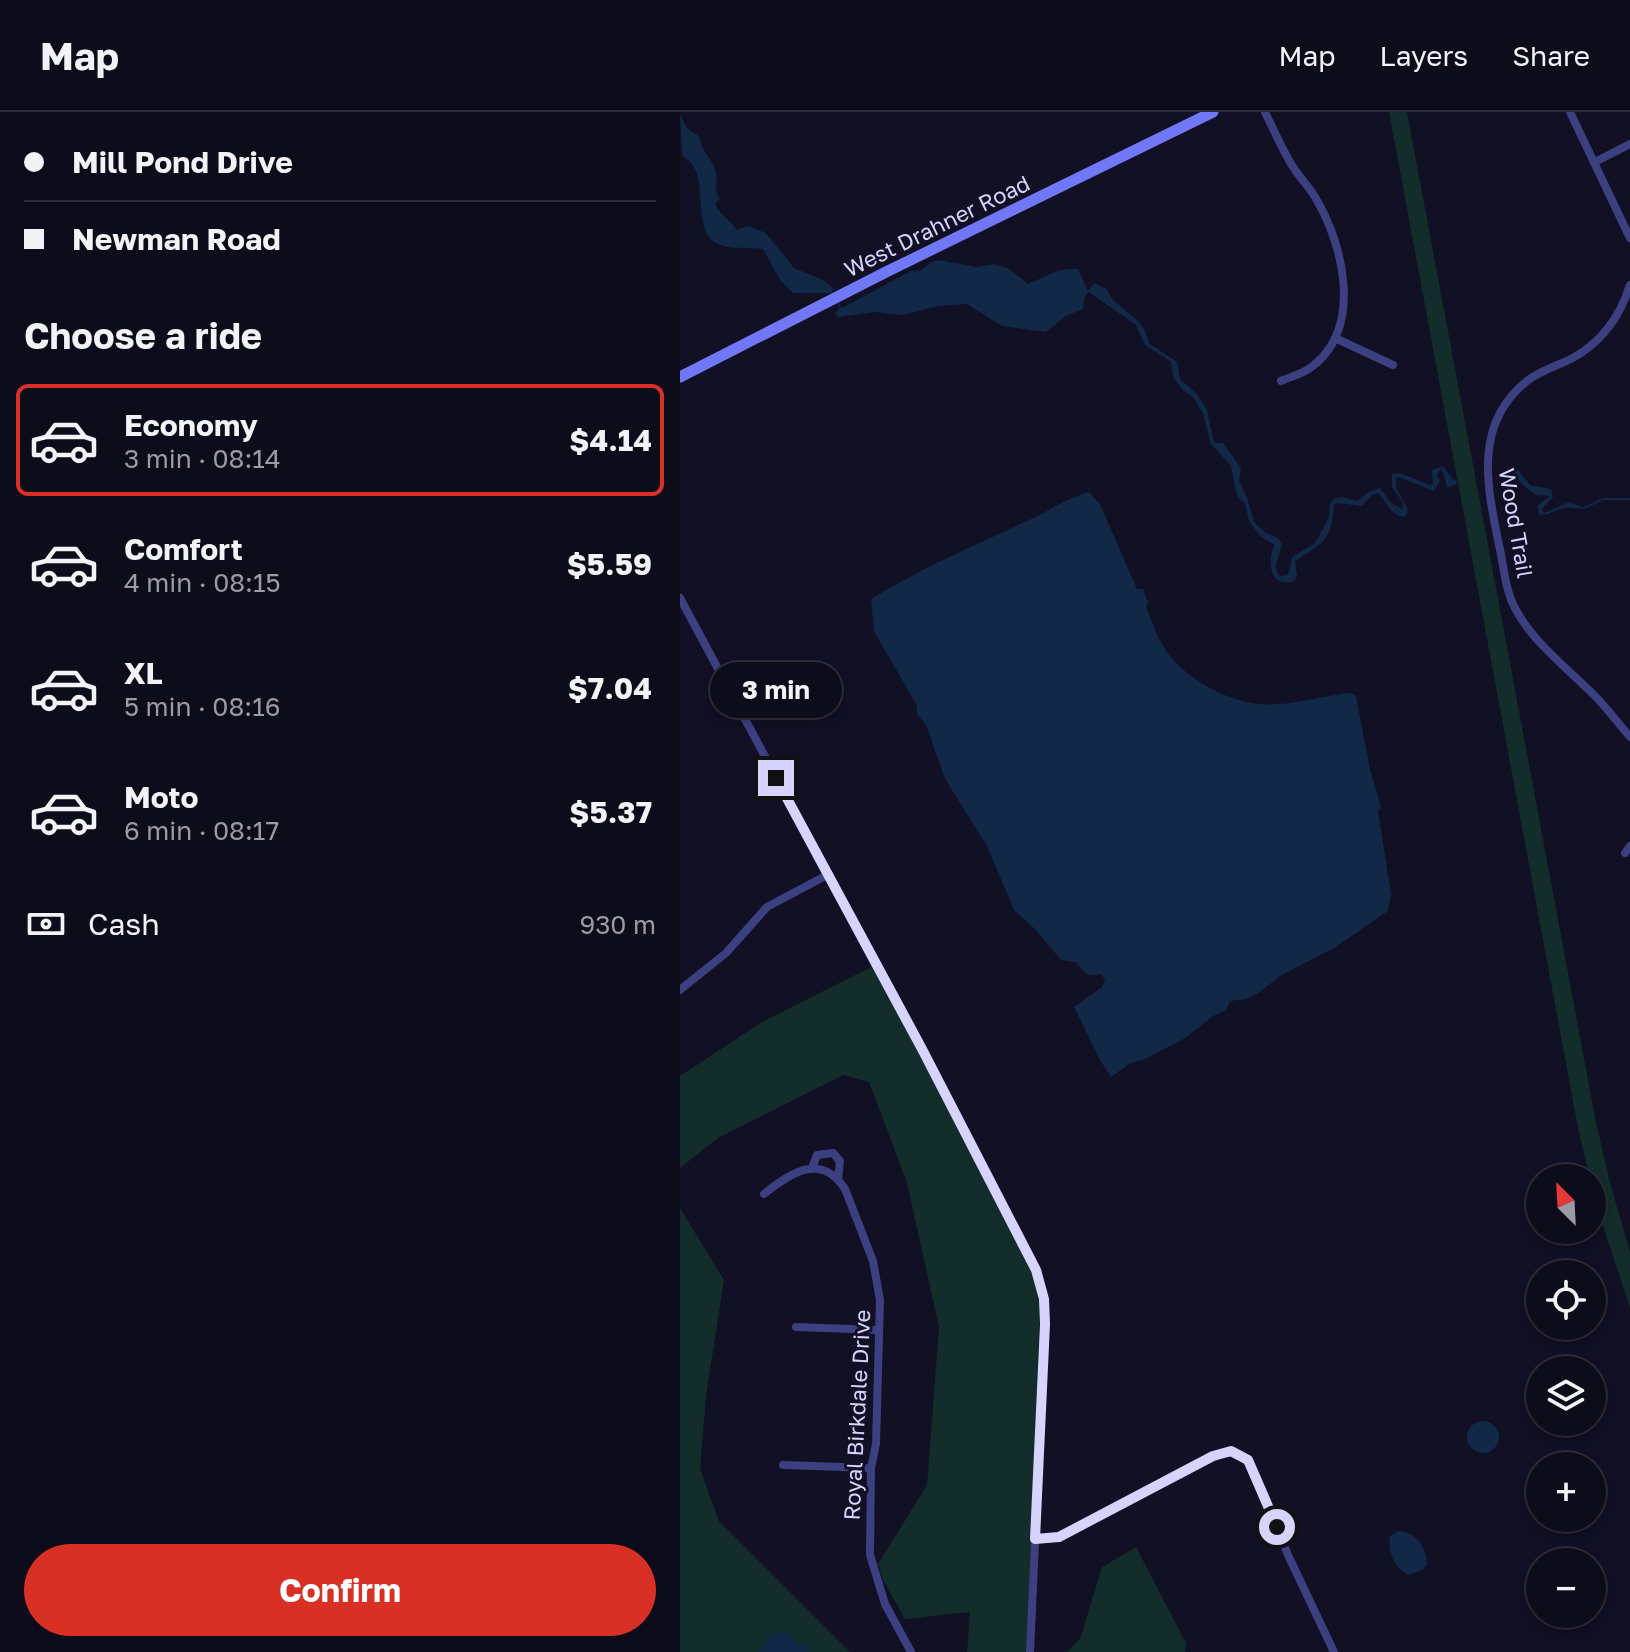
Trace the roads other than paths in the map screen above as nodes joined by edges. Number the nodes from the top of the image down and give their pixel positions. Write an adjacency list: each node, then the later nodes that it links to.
1 (1213, 112): 10 (street, West Drahner Road)
2 (1265, 112): 8 (street)
3 (1570, 112): 5 (street)
4 (1630, 144): 5 (street)
5 (1595, 162): 6 (street)
6 (1630, 238)
7 (1630, 285): 13 (street, Wood Trail)
8 (1335, 338): 9 (street); 11 (street)
9 (1393, 365)
10 (680, 377)
11 (1281, 381)
12 (680, 598): 14 (street)
13 (1630, 737)
14 (829, 874): 15 (street); 23 (street)
15 (680, 990)
16 (812, 1168): 17 (street); 17 (street, Royal Birkdale Drive); 18 (street, Royal Birkdale Drive)
17 (838, 1179): 20 (street, Royal Birkdale Drive)
18 (764, 1194)
19 (796, 1327): 20 (street)
20 (878, 1330): 22 (street, Royal Birkdale Drive)
21 (783, 1465): 22 (street)
22 (871, 1468): 24 (street, Royal Birkdale Drive)
23 (1035, 1539): 25 (street); 26 (street)
24 (911, 1652)
25 (1030, 1652)
26 (1334, 1652)

